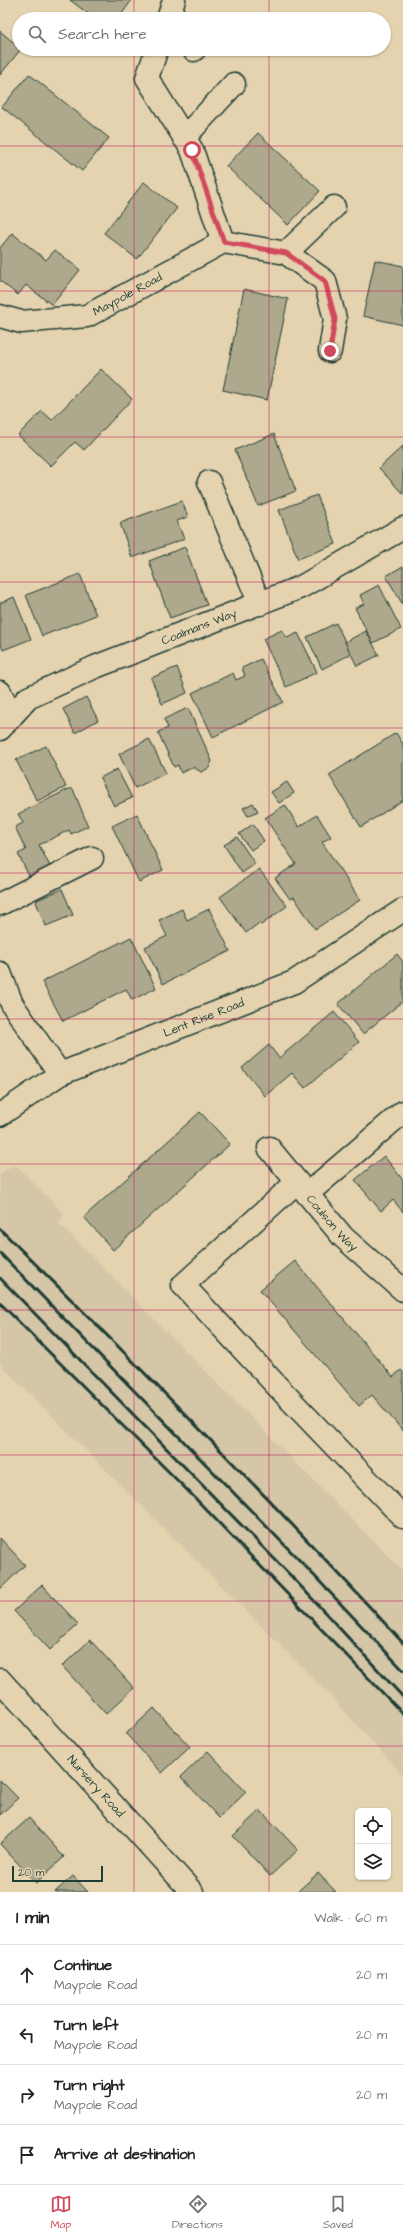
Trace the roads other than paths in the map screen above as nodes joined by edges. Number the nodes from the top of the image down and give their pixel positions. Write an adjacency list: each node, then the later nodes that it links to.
1 (155, 56): 3 (street)
2 (234, 84): 3 (street)
3 (184, 138): 5 (street)
4 (334, 207): 6 (street)
5 (224, 242): 6 (street); 7 (street, Maypole Road)
6 (286, 253): 8 (street)
7 (0, 316)
8 (330, 351)
9 (209, 482): 11 (street)
10 (403, 528): 11 (street, Coalmans Way)
11 (260, 604): 13 (street, Coalmans Way)
12 (0, 692): 13 (street)
13 (6, 723)
14 (92, 858): 15 (street)
15 (0, 904)
16 (403, 910): 18 (street, Lent Rise Road)
17 (0, 973): 18 (street)
18 (60, 1074): 20 (street, Lent Rise Road)
19 (403, 1112): 22 (street)
20 (0, 1115)
21 (269, 1148): 22 (street, Coulson Way)
22 (302, 1188): 23 (street, Coulson Way); 24 (street)
23 (403, 1290)
24 (403, 1517)
25 (0, 1680): 26 (street, Nursery Road)
26 (192, 1892)

